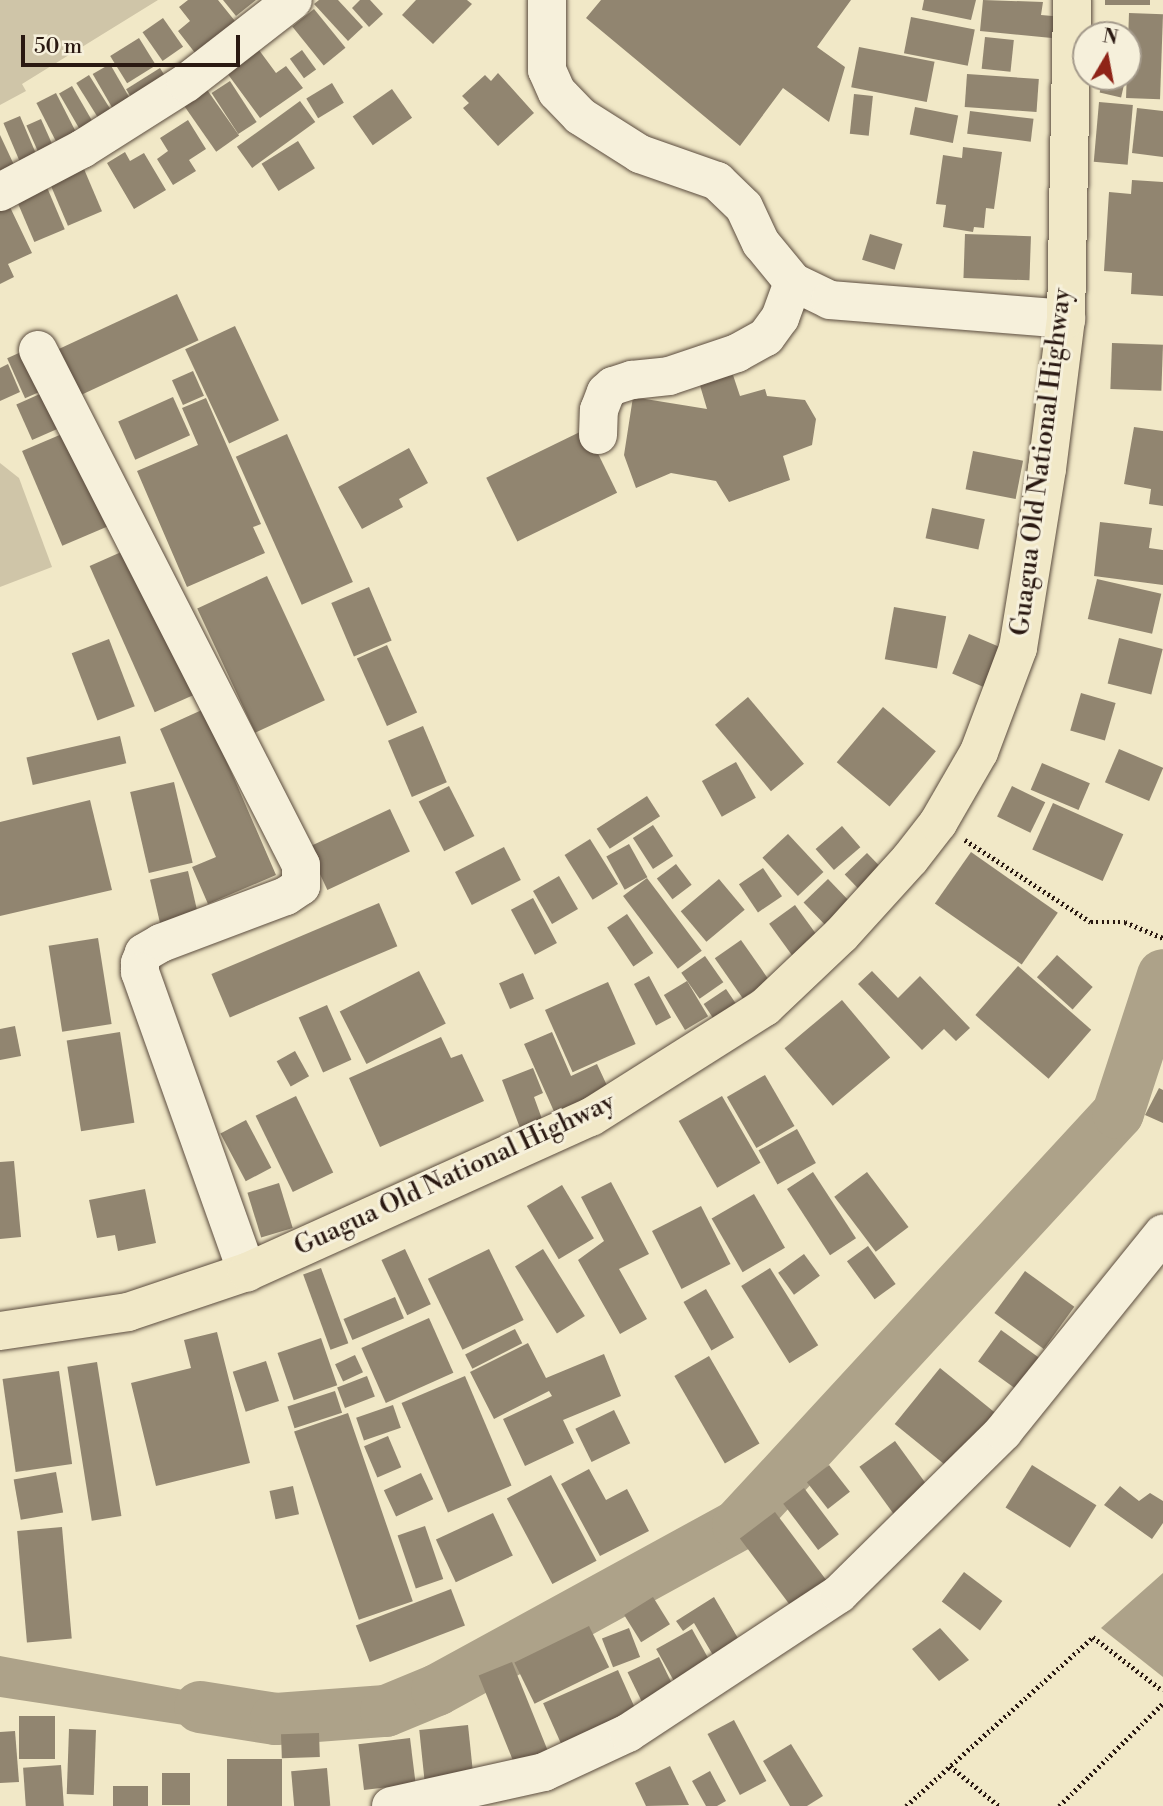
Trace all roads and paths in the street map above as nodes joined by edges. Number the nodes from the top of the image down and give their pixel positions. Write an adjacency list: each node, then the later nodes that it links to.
1 (293, 0): 4 (street)
2 (547, 0): 5 (street)
3 (1072, 0): 6 (main road, Guagua Old National Highway)
4 (0, 192)
5 (793, 282): 6 (street); 8 (street)
6 (1066, 319): 9 (main road, Guagua Old National Highway)
7 (38, 350): 12 (street)
8 (598, 435)
9 (938, 823): 10 (path); 12 (main road, Guagua Old National Highway)
10 (1163, 938)
11 (1163, 1234): 17 (street)
12 (247, 1272): 13 (main road, Guagua Old National Highway)
13 (0, 1331)
14 (1163, 1691): 16 (path)
15 (1163, 1703): 21 (path)
16 (950, 1766): 19 (path); 20 (path)
17 (442, 1801): 18 (street)
18 (391, 1806)
19 (906, 1806)
20 (999, 1806)
21 (1059, 1806)

